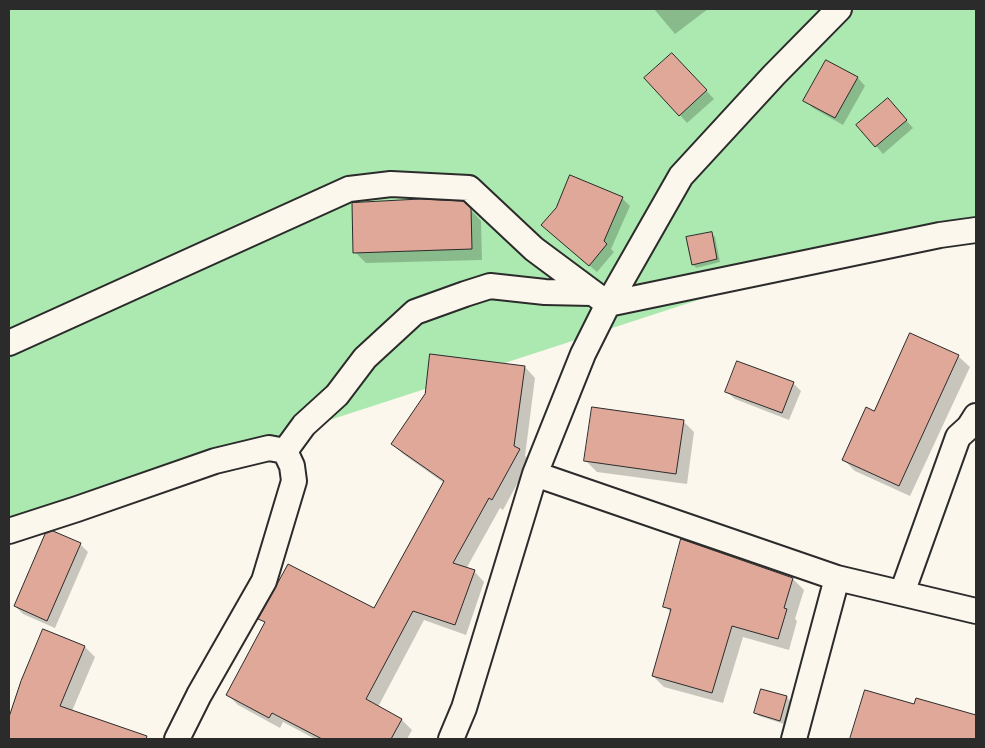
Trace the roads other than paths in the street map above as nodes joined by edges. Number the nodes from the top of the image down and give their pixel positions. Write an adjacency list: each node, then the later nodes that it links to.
1 (839, 9): 3 (street)
2 (976, 230): 3 (street)
3 (600, 298): 4 (street); 6 (street); 7 (street)
4 (9, 343)
5 (976, 416): 10 (street)
6 (284, 451): 8 (street); 12 (street)
7 (535, 474): 9 (street); 13 (street)
8 (9, 531)
9 (837, 578): 10 (street); 14 (street)
10 (902, 592): 11 (street)
11 (976, 611)
12 (177, 739)
13 (451, 739)
14 (794, 739)

